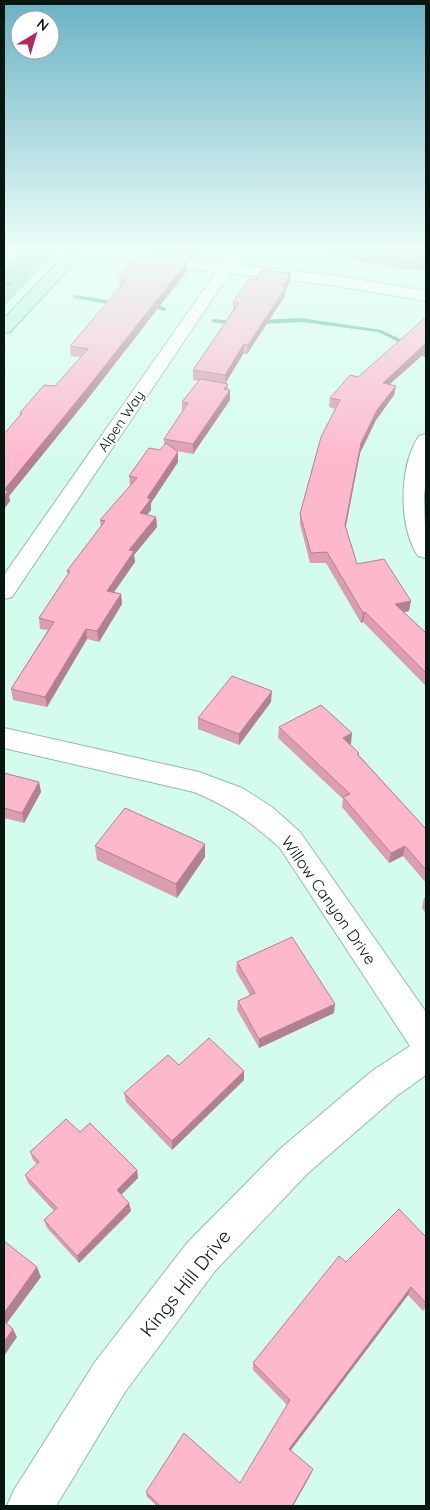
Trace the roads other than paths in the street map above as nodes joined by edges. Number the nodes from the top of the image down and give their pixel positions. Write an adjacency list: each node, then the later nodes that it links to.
1 (191, 319): 4 (street, Alpen Way)
2 (426, 440): 3 (street)
3 (426, 551)
4 (4, 592)
5 (4, 738): 6 (street, Willow Canyon Drive)
6 (426, 1040)
7 (426, 1056): 8 (street, Kings Hill Drive)
8 (30, 1506)

